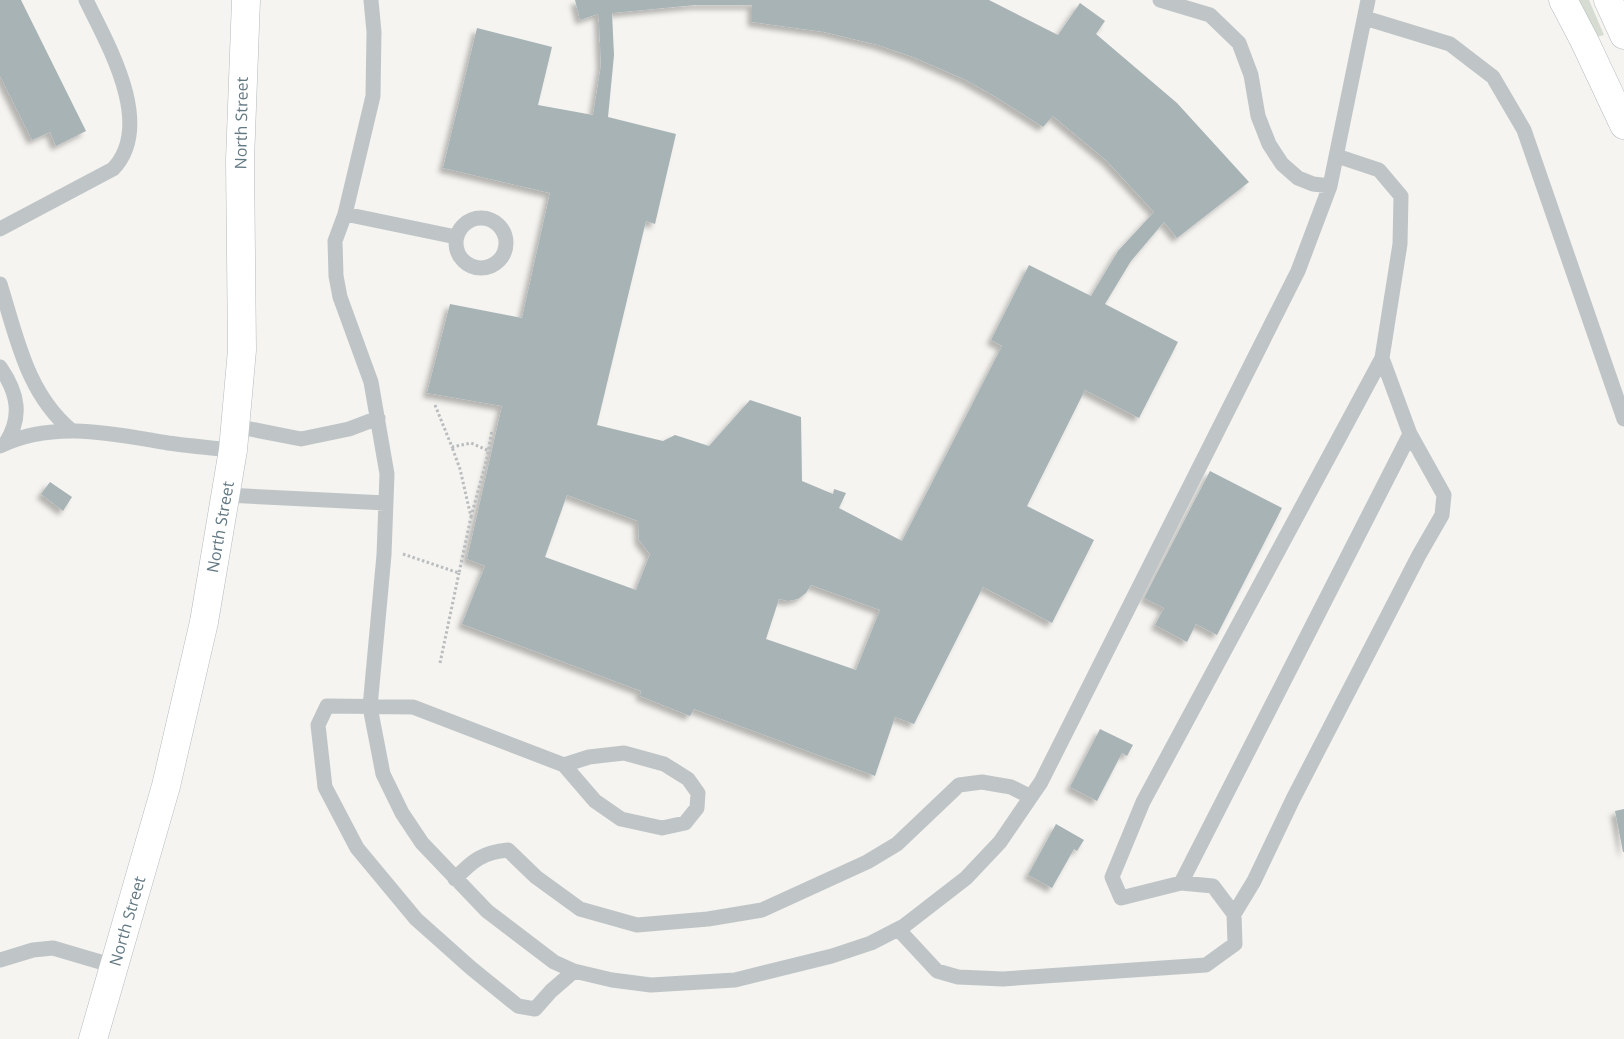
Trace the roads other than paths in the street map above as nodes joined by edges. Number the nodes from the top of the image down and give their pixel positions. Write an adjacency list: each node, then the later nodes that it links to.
1 (86, 0): 14 (lane)
2 (246, 0): 23 (main road, North Street)
3 (372, 0): 13 (lane)
4 (1160, 0): 12 (lane)
5 (1368, 0): 8 (lane)
6 (1563, 0): 10 (main road)
7 (1608, 0): 9 (main road)
8 (1365, 18): 11 (lane); 20 (lane)
9 (1624, 35)
10 (1624, 124)
11 (1337, 156): 12 (lane); 17 (lane)
12 (1330, 186): 29 (lane)
13 (345, 214): 15 (lane); 19 (lane)
14 (0, 229)
15 (456, 237)
16 (0, 284): 21 (lane)
17 (1382, 358): 22 (lane); 31 (lane)
18 (0, 367): 24 (lane)
19 (378, 418): 23 (lane); 26 (lane)
20 (1624, 419)
21 (72, 431): 23 (lane); 24 (lane)
22 (1410, 434): 31 (lane); 32 (lane)
23 (234, 438): 25 (main road, North Street)
24 (3, 445)
25 (226, 495): 26 (lane); 35 (main road, North Street)
26 (386, 503): 27 (lane)
27 (370, 707): 28 (lane); 30 (lane); 36 (lane)
28 (564, 765): 28 (lane)
29 (1031, 797): 30 (lane); 33 (lane)
30 (455, 879): 36 (lane)
31 (1181, 883): 32 (lane)
32 (1234, 914): 33 (lane)
33 (898, 929): 36 (lane)
34 (0, 960): 35 (lane)
35 (114, 966): 37 (main road, North Street)
36 (574, 972)
37 (93, 1039)

